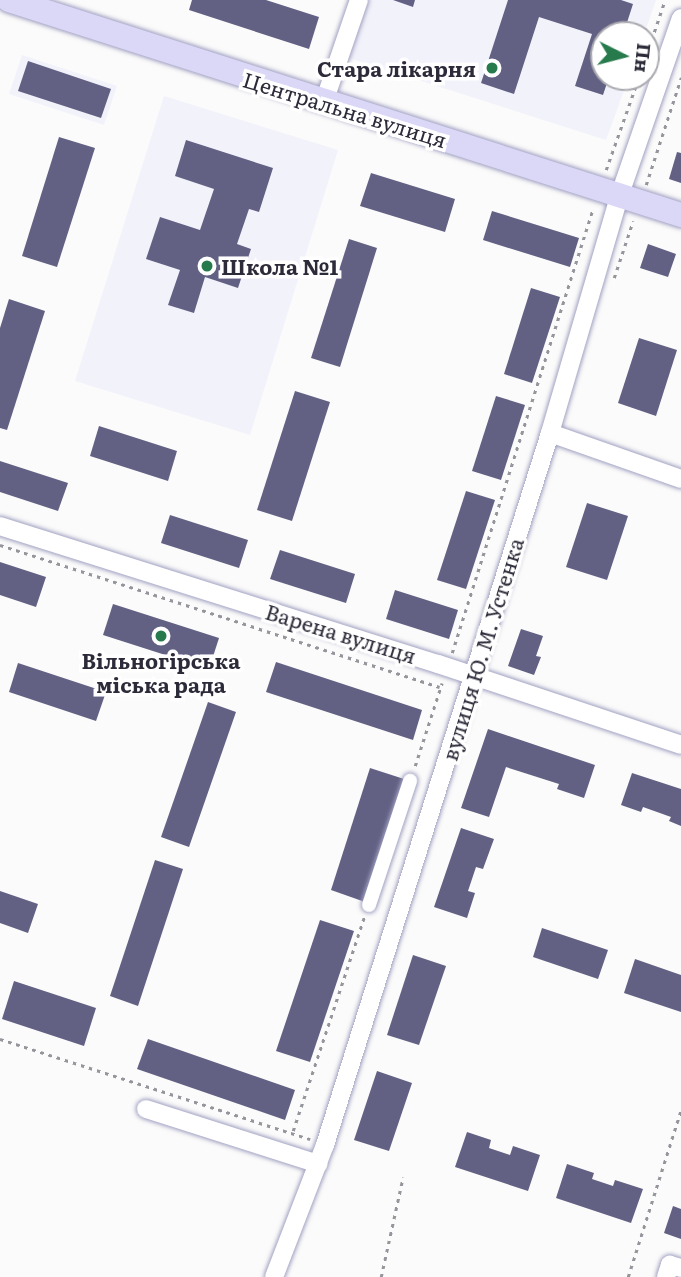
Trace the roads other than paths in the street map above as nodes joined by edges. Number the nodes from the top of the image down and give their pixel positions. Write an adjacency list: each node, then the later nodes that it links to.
1 (9, 0): 4 (main road, Центральна вулиця)
2 (359, 0): 4 (street)
3 (681, 18): 5 (street, вулиця Ю. М. Устенка)
4 (324, 102): 5 (main road, Центральна вулиця)
5 (610, 191): 6 (main road, Центральна вулиця); 7 (street, вулиця Ю. М. Устенка)
6 (681, 215)
7 (550, 433): 8 (street); 10 (street, вулиця Ю. М. Устенка)
8 (681, 479)
9 (0, 526): 10 (street, Варена вулиця)
10 (473, 676): 11 (street, Варена вулиця); 15 (street, вулиця Ю. М. Устенка)
11 (681, 745)
12 (410, 781): 13 (street)
13 (369, 905)
14 (146, 1109): 15 (street)
15 (318, 1164): 17 (street, вулиця Ю. М. Устенка)
16 (681, 1268): 18 (street)
17 (274, 1277)
18 (666, 1277)

